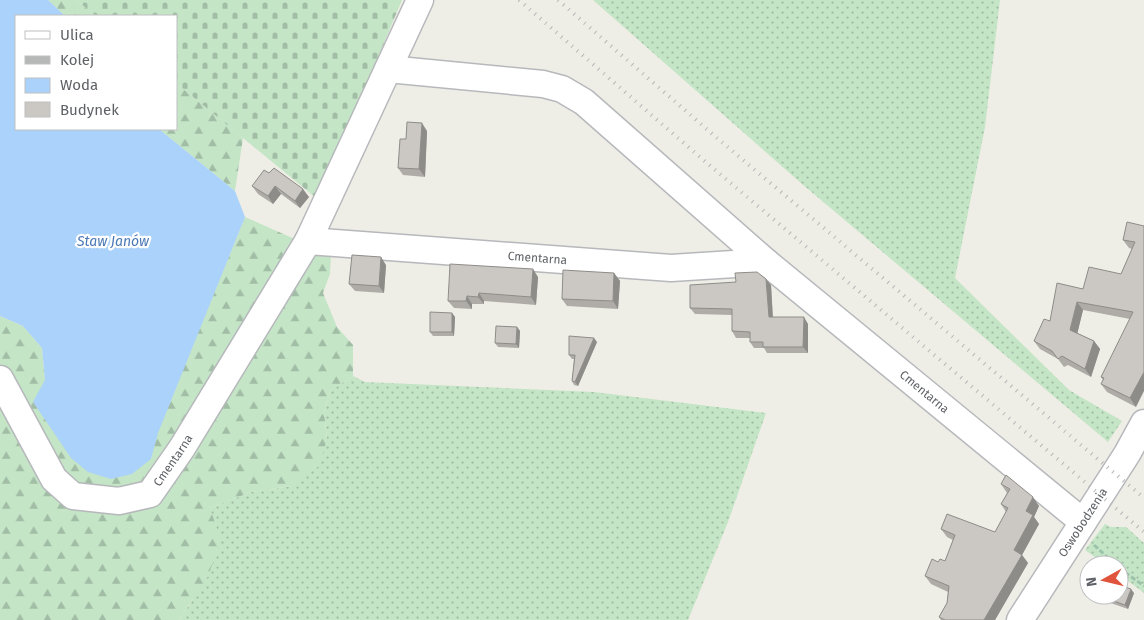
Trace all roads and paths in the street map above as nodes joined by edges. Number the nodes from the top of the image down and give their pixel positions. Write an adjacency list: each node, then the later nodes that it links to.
1 (420, 0): 2 (street, Cmentarna)
2 (388, 69): 3 (street, Cmentarna); 4 (street, Cmentarna)
3 (308, 241): 4 (street, Cmentarna); 5 (street, Cmentarna)
4 (766, 262): 7 (street, Cmentarna)
5 (0, 379)
6 (1144, 423): 7 (street, Oswobodzenia)
7 (1080, 526): 8 (path); 11 (street, Oswobodzenia)
8 (1107, 555)
9 (1129, 575): 10 (path)
10 (1144, 586)
11 (1020, 620)

